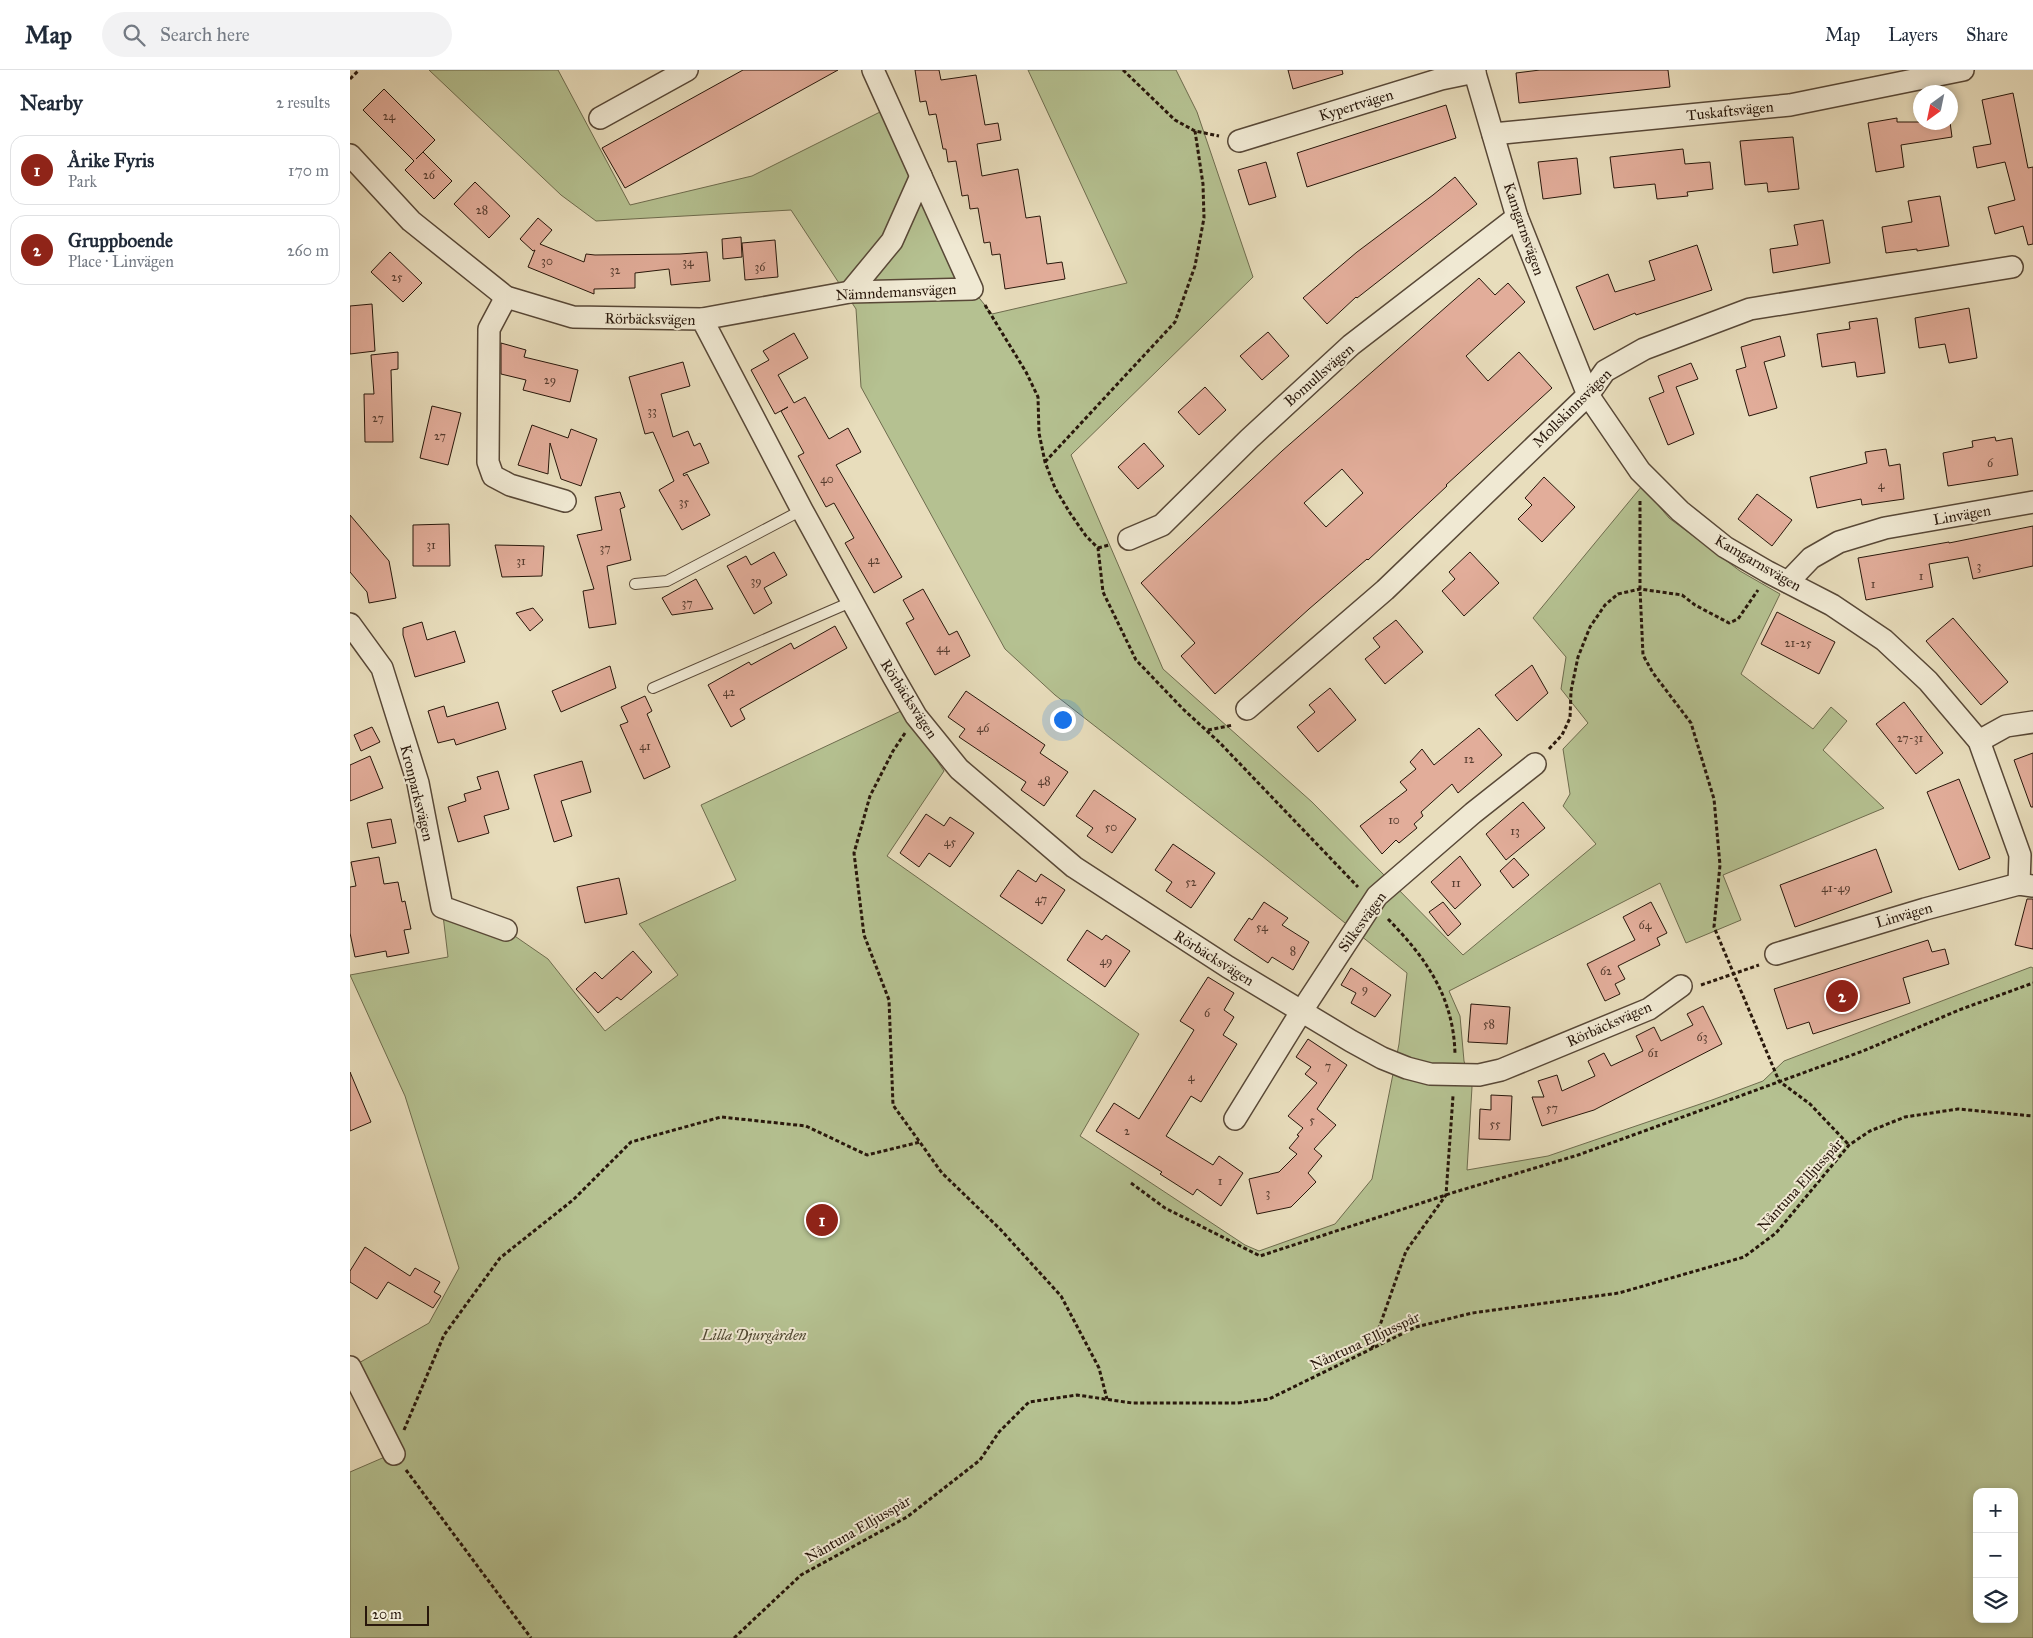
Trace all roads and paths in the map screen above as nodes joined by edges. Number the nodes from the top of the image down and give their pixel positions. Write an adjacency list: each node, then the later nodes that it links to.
1 (359, 70): 7 (path)
2 (687, 70): 8 (street)
3 (873, 70): 13 (street, Nämndemansvägen)
4 (1123, 70): 9 (path)
5 (1963, 70): 10 (street, Tuskaftsvägen)
6 (1474, 71): 10 (street, Kamgarnsvägen); 11 (street, Kypertvägen)
7 (350, 79)
8 (600, 118)
9 (1194, 130): 11 (path); 21 (path)
10 (1494, 134): 14 (street, Kamgarnsvägen)
11 (1239, 141)
12 (350, 155): 18 (street, Rörbäcksvägen)
13 (921, 176): 16 (street, Nämndemansvägen); 17 (street)
14 (1517, 217): 20 (street, Kamgarnsvägen); 26 (street, Bomullsvägen)
15 (2012, 267): 20 (street, Mollskinnsvägen)
16 (972, 289): 17 (street, Nämndemansvägen); 21 (path)
17 (850, 292): 19 (street, Nämndemansvägen)
18 (506, 296): 19 (street, Rörbäcksvägen); 23 (street)
19 (702, 319): 25 (street, Rörbäcksvägen)
20 (1588, 395): 22 (street, Kamgarnsvägen); 34 (street, Mollskinnsvägen)
21 (1045, 462): 40 (path)
22 (1640, 471): 27 (street, Kamgarnsvägen); 30 (path)
23 (565, 501)
24 (2033, 502): 28 (street, Linvägen)
25 (802, 510): 29 (lane); 31 (street, Rörbäcksvägen)
26 (1129, 539)
27 (1768, 572): 28 (street, Kamgarnsvägen); 30 (path)
28 (1788, 582): 37 (street, Kamgarnsvägen)
29 (635, 584)
30 (1640, 589): 38 (path); 43 (path)
31 (852, 602): 33 (lane); 35 (street, Rörbäcksvägen)
32 (354, 637): 41 (street, Kronparksvägen)
33 (652, 688)
34 (1247, 709)
35 (916, 716): 46 (street, Rörbäcksvägen); 51 (path)
36 (2033, 722): 37 (street)
37 (1979, 741): 39 (street, Kamgarnsvägen)
38 (1536, 764): 40 (street, Silkesvägen)
39 (2026, 885): 42 (street, Linvägen)
40 (1372, 903): 46 (street, Silkesvägen); 47 (path)
41 (506, 930)
42 (1776, 954): 43 (path)
43 (1734, 975): 45 (path); 48 (path)
44 (2033, 983): 48 (path)
45 (1682, 986): 47 (street, Rörbäcksvägen)
46 (1301, 1012): 47 (street, Rörbäcksvägen); 50 (street, Silkesvägen)
47 (1454, 1076): 54 (path)
48 (1779, 1081): 52 (path); 54 (path)
49 (2033, 1116): 52 (path, Nåntuna Elljusspår)
50 (1235, 1119)
51 (920, 1142): 57 (path); 58 (path)
52 (1849, 1145): 55 (path, Nåntuna Elljusspår)
53 (1132, 1184): 54 (path)
54 (1446, 1195): 55 (path)
55 (1371, 1349): 57 (path, Nåntuna Elljusspår)
56 (350, 1367): 58 (street)
57 (1107, 1399): 60 (path, Nåntuna Elljusspår)
58 (394, 1454): 59 (path)
59 (531, 1638)
60 (734, 1638)

